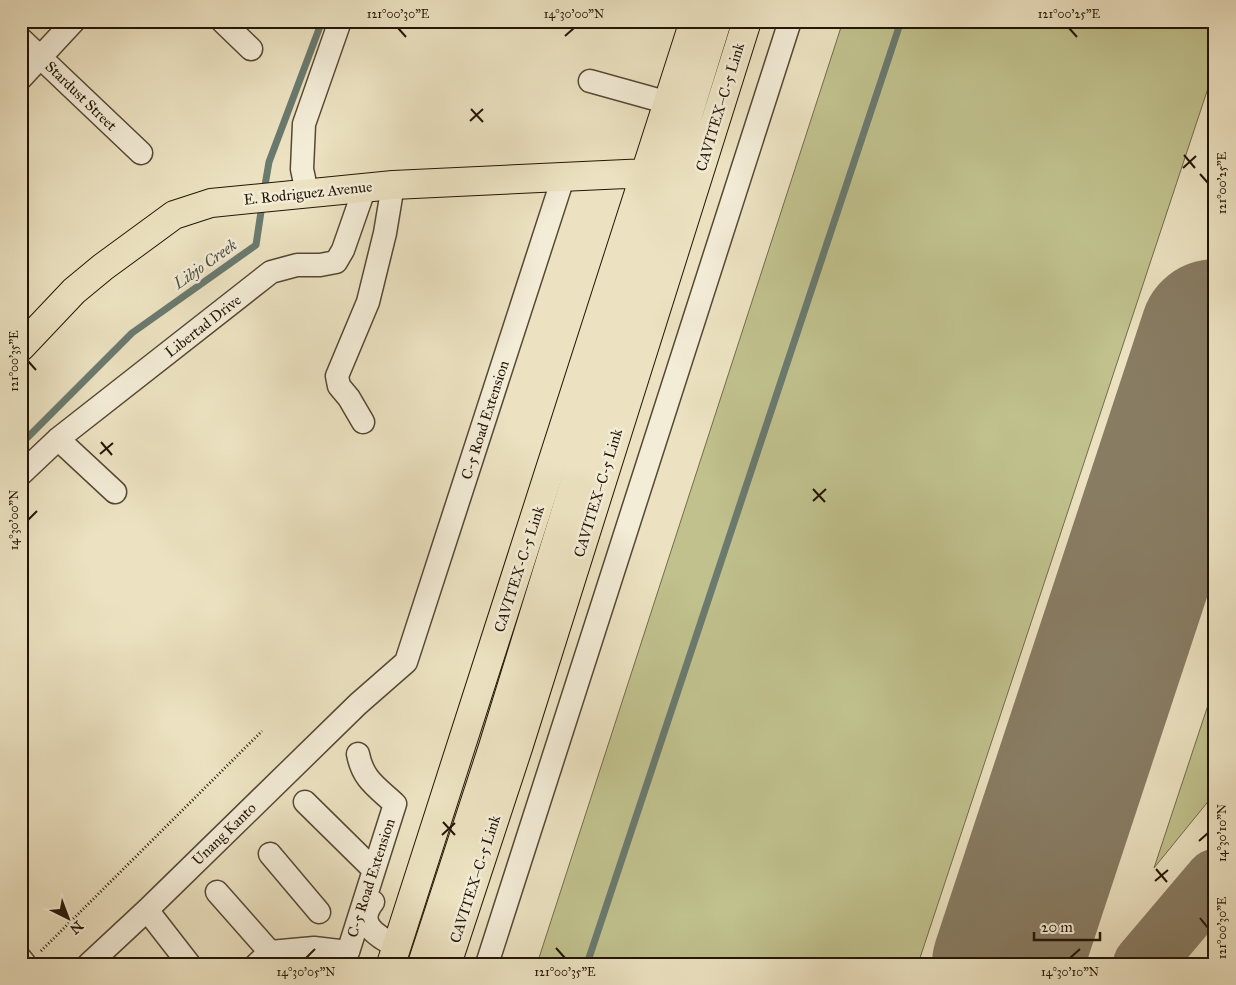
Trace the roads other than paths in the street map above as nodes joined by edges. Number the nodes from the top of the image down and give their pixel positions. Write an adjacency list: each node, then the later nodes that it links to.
1 (74, 21): 10 (street)
2 (222, 21): 9 (street)
3 (340, 21): 19 (street)
4 (694, 21): 13 (main road)
5 (717, 21): 38 (main road, CAVITEX–C-5 Link)
6 (747, 21): 39 (main road, CAVITEX–C-5 Link)
7 (790, 21): 40 (street)
8 (21, 39): 10 (street, Stardust Street)
9 (251, 49)
10 (40, 57): 11 (street); 14 (street, Stardust Street)
11 (21, 78)
12 (590, 81): 13 (street)
13 (669, 103): 15 (main road)
14 (141, 153)
15 (647, 173): 16 (main road, E. Rodriguez Avenue); 34 (main road, CAVITEX-C-5 Link)
16 (563, 178): 17 (main road, E. Rodriguez Avenue); 25 (street, C-5 Road Extension)
17 (393, 185): 18 (main road, E. Rodriguez Avenue); 21 (street)
18 (365, 187): 19 (main road, E. Rodriguez Avenue); 22 (street, Libertad Drive)
19 (305, 193): 20 (main road, E. Rodriguez Avenue)
20 (21, 347)
21 (363, 422)
22 (58, 439): 23 (street, Libertad Drive); 24 (street)
23 (21, 474)
24 (115, 492)
25 (406, 662): 32 (street, Unang Kanto)
26 (358, 754): 29 (street, C-5 Road Extension)
27 (305, 802): 29 (street)
28 (270, 854): 33 (street)
29 (374, 870): 35 (street, C-5 Road Extension)
30 (217, 892): 35 (street)
31 (379, 896): 34 (street)
32 (147, 910): 36 (street, Unang Kanto); 37 (street)
33 (319, 912)
34 (394, 955)
35 (263, 958)
36 (89, 964)
37 (189, 964)
38 (422, 964)
39 (447, 964)
40 (488, 964)

